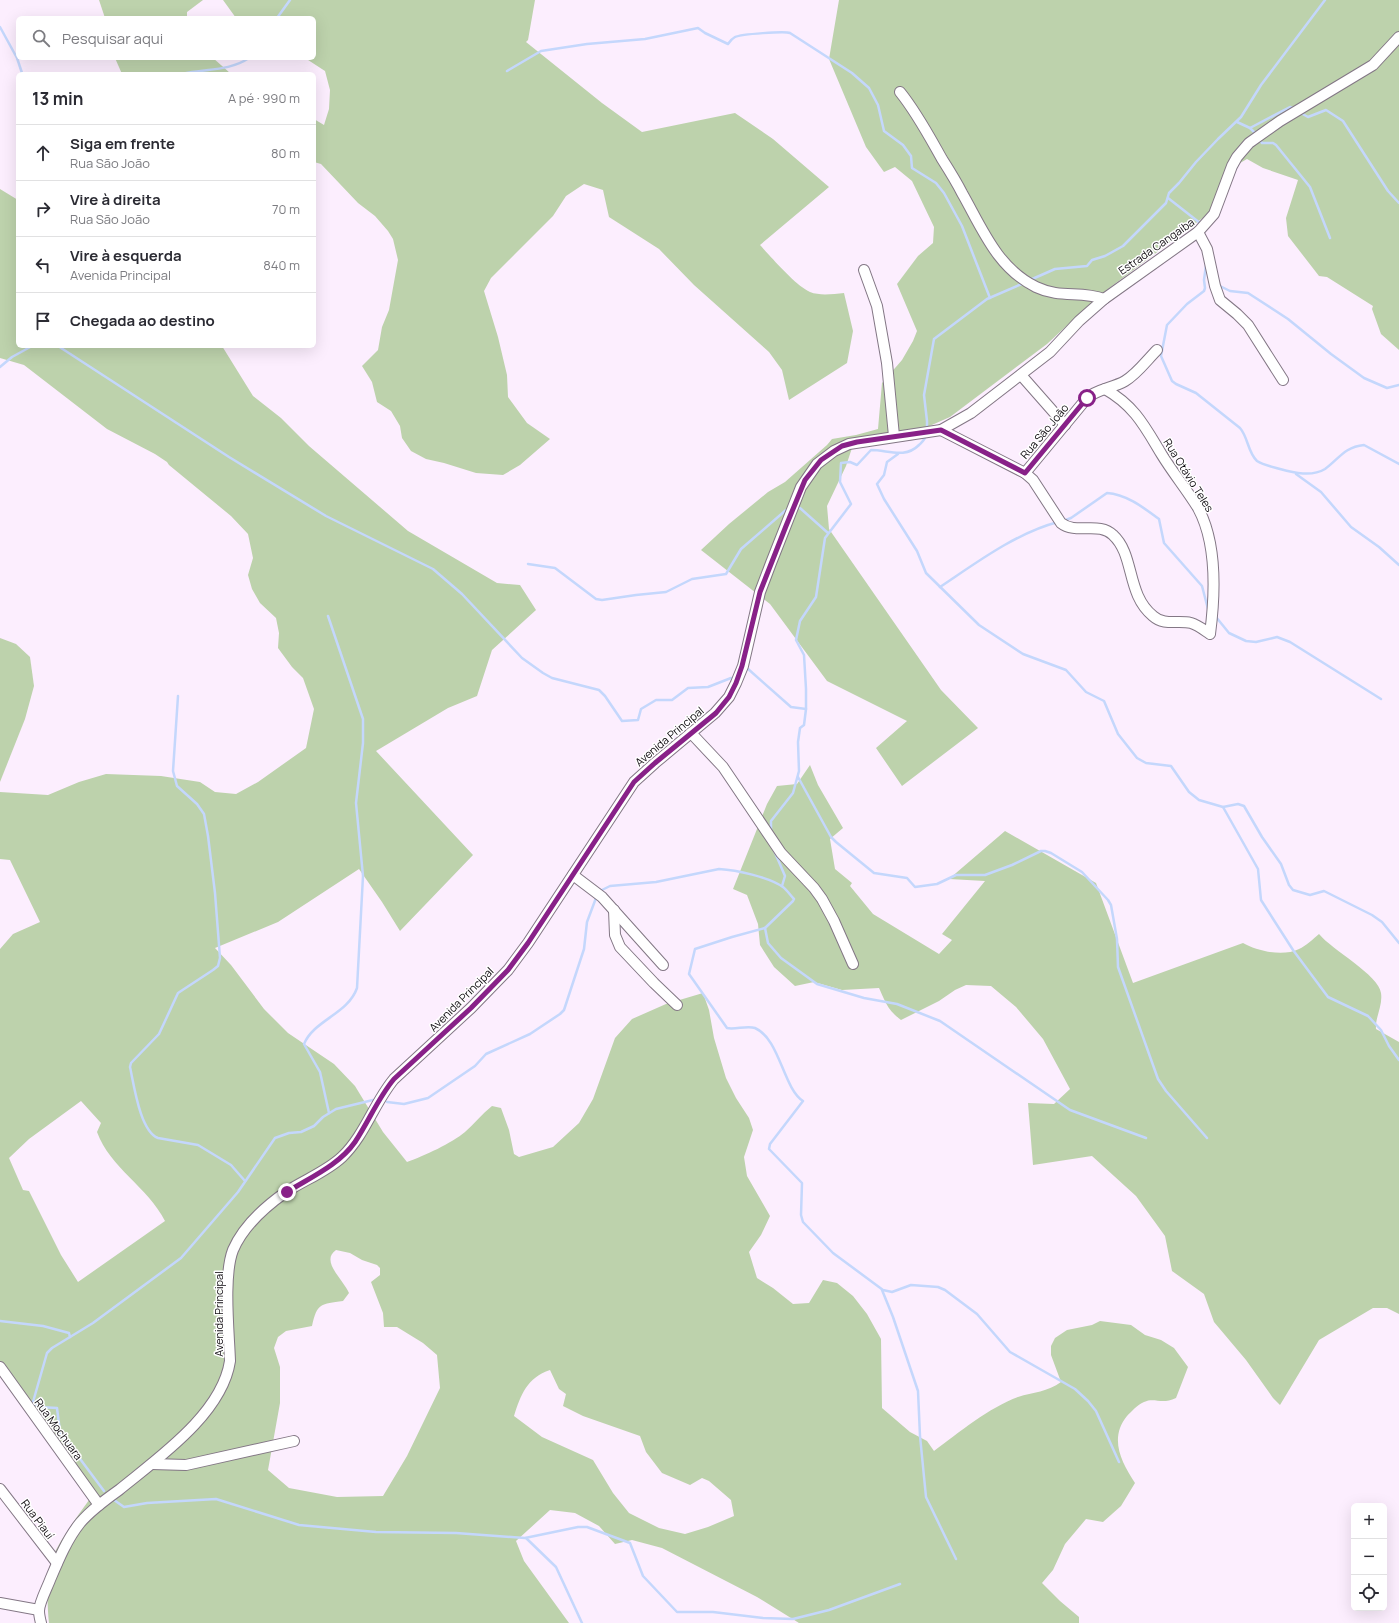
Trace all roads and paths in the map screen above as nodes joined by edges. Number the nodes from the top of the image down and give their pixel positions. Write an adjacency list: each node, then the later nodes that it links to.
1 (1399, 37): 3 (street, Estrada Cangaiba)
2 (900, 92): 5 (street)
3 (1198, 232): 5 (street, Estrada Cangaiba); 8 (street)
4 (864, 270): 12 (street)
5 (1104, 299): 7 (street, Estrada Cangaiba)
6 (1157, 350): 9 (street, Rua São João)
7 (1021, 375): 10 (street); 11 (street, Estrada Cangaiba)
8 (1283, 380)
9 (1105, 389): 10 (street, Rua São João); 13 (street, Rua Otávio Teles)
10 (1065, 425): 13 (street, Rua São João)
11 (941, 430): 12 (street, Avenida Principal); 13 (street, Rua São João)
12 (894, 436): 14 (street, Avenida Principal)
13 (1025, 473)
14 (691, 734): 15 (street, Avenida Principal); 17 (street)
15 (573, 875): 16 (street); 22 (street, Avenida Principal)
16 (614, 910): 18 (street); 19 (street)
17 (853, 964)
18 (663, 965)
19 (678, 1005)
20 (0, 1368): 24 (street, Rua Mochuara)
21 (294, 1441): 22 (street)
22 (152, 1464): 24 (street, Avenida Principal)
23 (0, 1489): 25 (street, Rua Piauí)
24 (99, 1505): 25 (street, Avenida Principal)
25 (57, 1563): 27 (street, Avenida Principal)
26 (0, 1603): 27 (street)
27 (39, 1610): 28 (street, Avenida Principal)
28 (41, 1623)

